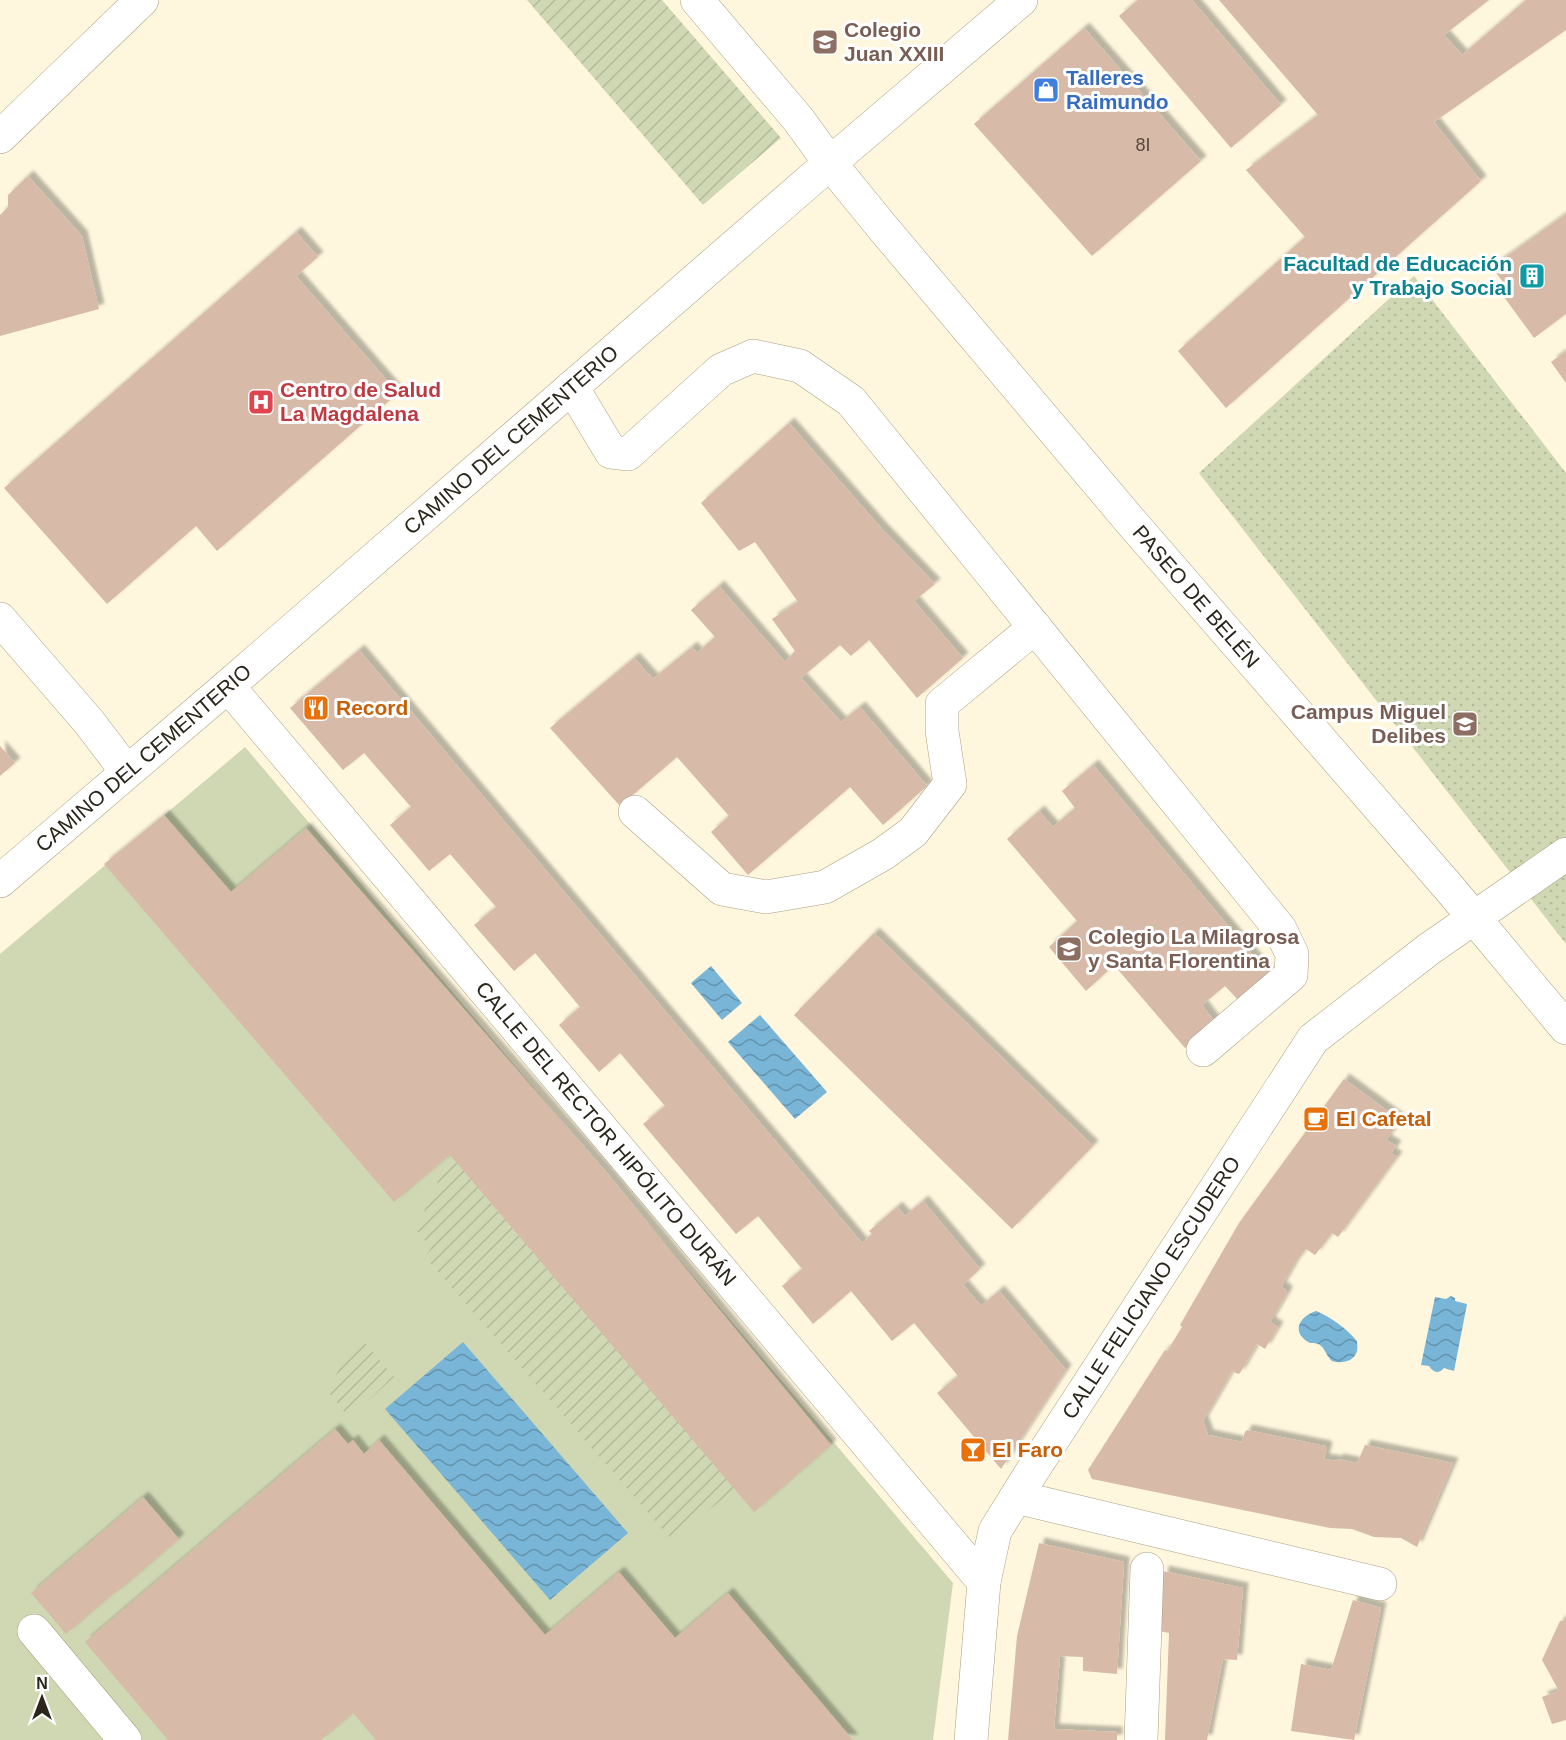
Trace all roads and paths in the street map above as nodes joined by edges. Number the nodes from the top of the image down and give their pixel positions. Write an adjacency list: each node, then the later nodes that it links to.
1 (142, 0): 4 (street)
2 (697, 0): 5 (street, PASEO DE BELÉN)
3 (1021, 0): 5 (street, CAMINO DEL CEMENTERIO)
4 (0, 137)
5 (830, 163): 6 (street, CAMINO DEL CEMENTERIO); 14 (street, PASEO DE BELÉN)
6 (572, 387): 8 (street); 9 (street, CAMINO DEL CEMENTERIO)
7 (0, 619): 10 (street)
8 (1035, 627): 11 (street); 16 (street)
9 (228, 686): 10 (street, CAMINO DEL CEMENTERIO); 19 (street, CALLE DEL RECTOR HIPÓLITO DURÁN)
10 (127, 772): 13 (street, CAMINO DEL CEMENTERIO)
11 (635, 812)
12 (1566, 854): 14 (street, CALLE FELICIANO ESCUDERO)
13 (0, 881)
14 (1474, 919): 15 (street, PASEO DE BELÉN); 17 (street, CALLE FELICIANO ESCUDERO)
15 (1566, 1028)
16 (1203, 1050)
17 (1016, 1497): 19 (street, CALLE FELICIANO ESCUDERO); 20 (street)
18 (1147, 1569): 24 (street)
19 (984, 1582): 23 (street, CALLE FELICIANO ESCUDERO)
20 (1380, 1584)
21 (34, 1631): 22 (street)
22 (125, 1740)
23 (971, 1740)
24 (1141, 1740)

